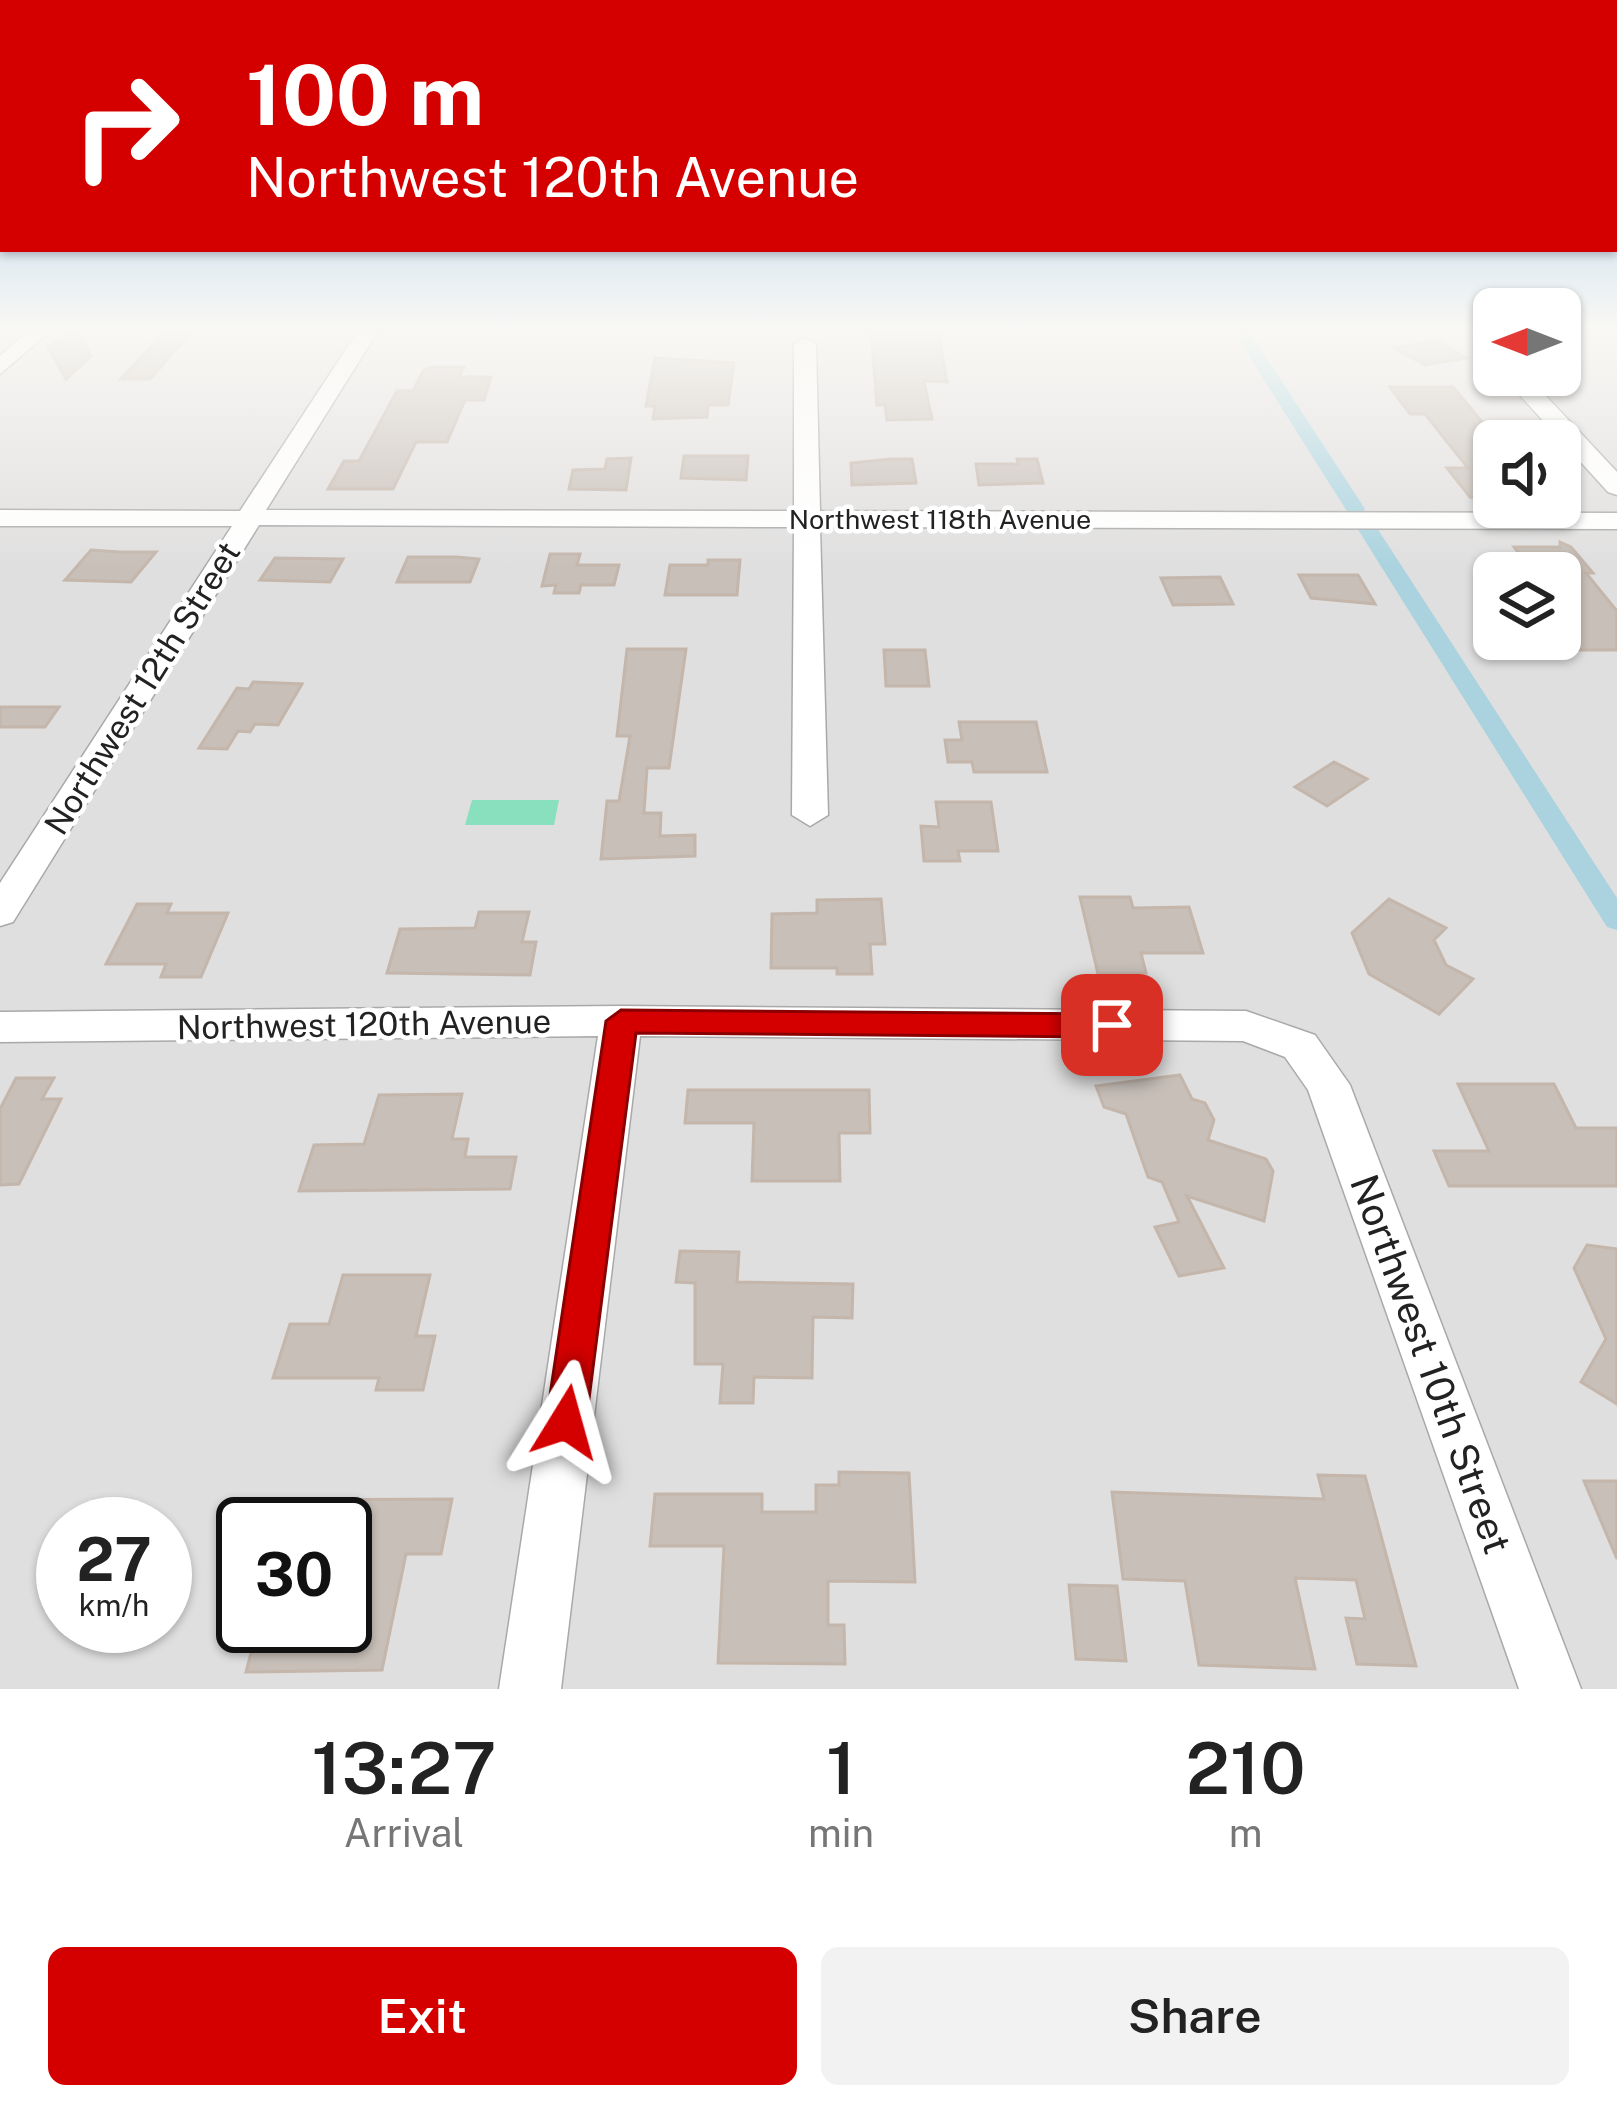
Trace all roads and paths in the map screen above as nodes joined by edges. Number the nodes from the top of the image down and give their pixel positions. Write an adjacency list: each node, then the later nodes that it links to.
1 (318, 410): 6 (street, Northwest 12th Street)
2 (806, 410): 7 (street)
3 (1546, 410): 4 (street)
4 (1617, 487)
5 (0, 518): 6 (street, Northwest 118th Avenue)
6 (249, 518): 7 (street, Northwest 118th Avenue); 10 (street, Northwest 12th Street)
7 (807, 519): 8 (street, Northwest 118th Avenue); 9 (street)
8 (1617, 521)
9 (810, 814)
10 (0, 913)
11 (621, 1021): 12 (street, Northwest 120th Avenue); 13 (street, Northwest 120th Avenue); 14 (street)
12 (0, 1027)
13 (1300, 1046): 15 (street, Northwest 10th Street)
14 (530, 1689)
15 (1550, 1689)

